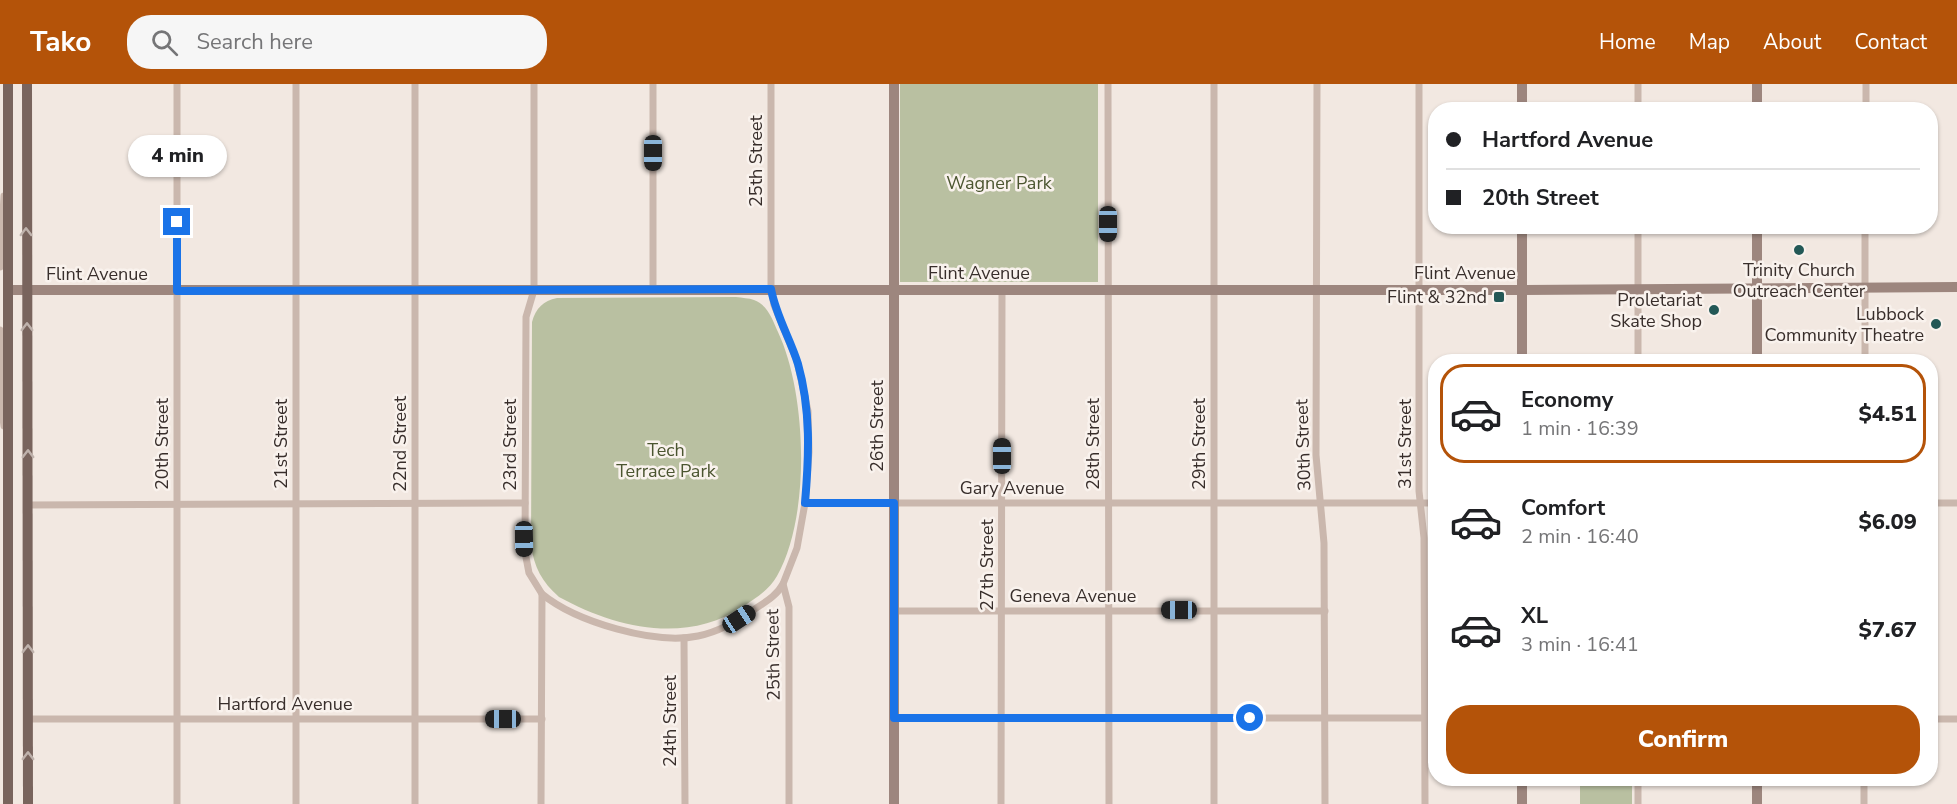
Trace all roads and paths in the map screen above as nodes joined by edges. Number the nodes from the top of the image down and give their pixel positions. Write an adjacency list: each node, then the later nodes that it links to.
1 (8, 84): 22 (main road)
2 (27, 84): 43 (main road, one-way to 2)
3 (177, 84): 44 (street, 20th Street)
4 (296, 84): 45 (street, 21st Street)
5 (415, 84): 46 (street, 22nd Street)
6 (534, 84): 36 (street, 23rd Street)
7 (653, 84): 37 (street)
8 (771, 84): 32 (street, 25th Street)
9 (894, 84): 33 (street, 26th Street)
10 (1108, 84): 39 (street, 28th Street)
11 (1214, 84): 40 (street, 29th Street)
12 (1317, 84): 41 (street, 30th Street)
13 (1419, 84): 34 (street, 31st Street)
14 (1522, 84): 18 (street)
15 (1638, 84): 19 (street)
16 (1757, 84): 20 (street)
17 (1866, 84): 21 (street)
18 (1522, 102)
19 (1638, 102)
20 (1757, 102)
21 (1866, 102)
22 (8, 158): 27 (street); 35 (main road)
23 (1522, 234): 42 (street)
24 (1638, 234): 30 (street)
25 (1757, 234): 31 (street)
26 (1865, 234): 28 (street)
27 (0, 267)
28 (1865, 287): 29 (street, Flint Avenue); 31 (street, Flint Avenue); 51 (street)
29 (1957, 287)
30 (1638, 288): 31 (street, Flint Avenue); 42 (street, Flint Avenue); 49 (street)
31 (1757, 288): 50 (street)
32 (771, 289): 33 (street, Flint Avenue); 37 (street, Flint Avenue); 55 (street, 25th Street)
33 (894, 289): 38 (street, Flint Avenue); 56 (street, 26th Street)
34 (1420, 289): 41 (street, Flint Avenue); 42 (street, Flint Avenue); 61 (street, 31st Street)
35 (4, 290): 43 (street, Flint Avenue); 52 (main road)
36 (534, 290): 37 (street, Flint Avenue); 46 (street, Flint Avenue); 54 (street, 23rd Street)
37 (653, 290)
38 (1002, 290): 39 (street, Flint Avenue); 57 (street, 27th Street)
39 (1108, 290): 40 (street, Flint Avenue); 58 (street, 28th Street)
40 (1214, 290): 41 (street, Flint Avenue); 59 (street, 29th Street)
41 (1316, 290): 60 (street, 30th Street)
42 (1522, 290): 48 (street)
43 (26, 291): 44 (street, Flint Avenue); 67 (main road, one-way to 43)
44 (177, 291): 45 (street, Flint Avenue); 65 (street, 20th Street)
45 (296, 291): 46 (street, Flint Avenue); 66 (street, 21st Street)
46 (415, 291): 53 (street, 22nd Street)
47 (0, 330): 52 (street)
48 (1522, 354)
49 (1638, 354)
50 (1757, 354)
51 (1865, 354)
52 (8, 464): 89 (main road)
53 (415, 503): 54 (street); 66 (street); 82 (street, 22nd Street)
54 (525, 503): 69 (street, 23rd Street)
55 (805, 503): 56 (street, Gary Avenue); 68 (street, 25th Street)
56 (894, 503): 57 (street, Gary Avenue); 72 (street, 26th Street)
57 (1002, 503): 58 (street, Gary Avenue); 73 (street, 27th Street)
58 (1108, 503): 59 (street, Gary Avenue); 70 (street, 28th Street)
59 (1214, 503): 60 (street, Gary Avenue); 71 (street, 29th Street)
60 (1320, 503): 61 (street, Gary Avenue); 74 (street, 30th Street)
61 (1421, 503): 62 (street, Gary Avenue); 78 (street, 31st Street)
62 (1428, 503)
63 (1938, 503): 64 (street)
64 (1957, 503)
65 (177, 504): 66 (street); 67 (street); 80 (street, 20th Street)
66 (296, 504): 81 (street, 21st Street)
67 (28, 505): 79 (main road, one-way to 67)
68 (783, 584): 75 (street); 101 (street, 25th Street)
69 (542, 594): 75 (street); 83 (street, 23rd Street)
70 (1109, 610): 71 (street, Geneva Avenue); 73 (street, Geneva Avenue); 85 (street, 28th Street)
71 (1214, 610): 74 (street, Geneva Avenue); 86 (street, 29th Street)
72 (894, 611): 73 (street, Geneva Avenue); 76 (street, 26th Street)
73 (1002, 611): 84 (street, 27th Street)
74 (1325, 611): 77 (street, 30th Street)
75 (684, 638): 100 (street, 24th Street)
76 (894, 718): 84 (street); 102 (street, 26th Street)
77 (1324, 718): 78 (street); 86 (street); 106 (street, 30th Street)
78 (1425, 718): 107 (street, 31st Street)
79 (28, 719): 80 (street, Hartford Avenue); 95 (main road, one-way to 79)
80 (177, 719): 81 (street, Hartford Avenue); 96 (street, 20th Street)
81 (296, 719): 82 (street, Hartford Avenue); 97 (street, 21st Street)
82 (415, 719): 83 (street, Hartford Avenue); 98 (street, 22nd Street)
83 (542, 719): 99 (street, 23rd Street)
84 (1002, 719): 85 (street); 103 (street, 27th Street)
85 (1109, 719): 86 (street); 104 (street, 28th Street)
86 (1214, 719): 105 (street, 29th Street)
87 (1938, 719): 88 (street)
88 (1957, 719)
89 (4, 720): 94 (main road)
90 (1522, 786): 108 (street)
91 (1638, 786): 109 (street)
92 (1757, 786): 110 (street)
93 (1864, 786): 111 (street)
94 (8, 804)
95 (28, 804)
96 (177, 804)
97 (296, 804)
98 (415, 804)
99 (541, 804)
100 (685, 804)
101 (789, 804)
102 (894, 804)
103 (1001, 804)
104 (1109, 804)
105 (1214, 804)
106 (1324, 804)
107 (1425, 804)
108 (1522, 804)
109 (1638, 804)
110 (1757, 804)
111 (1864, 804)

